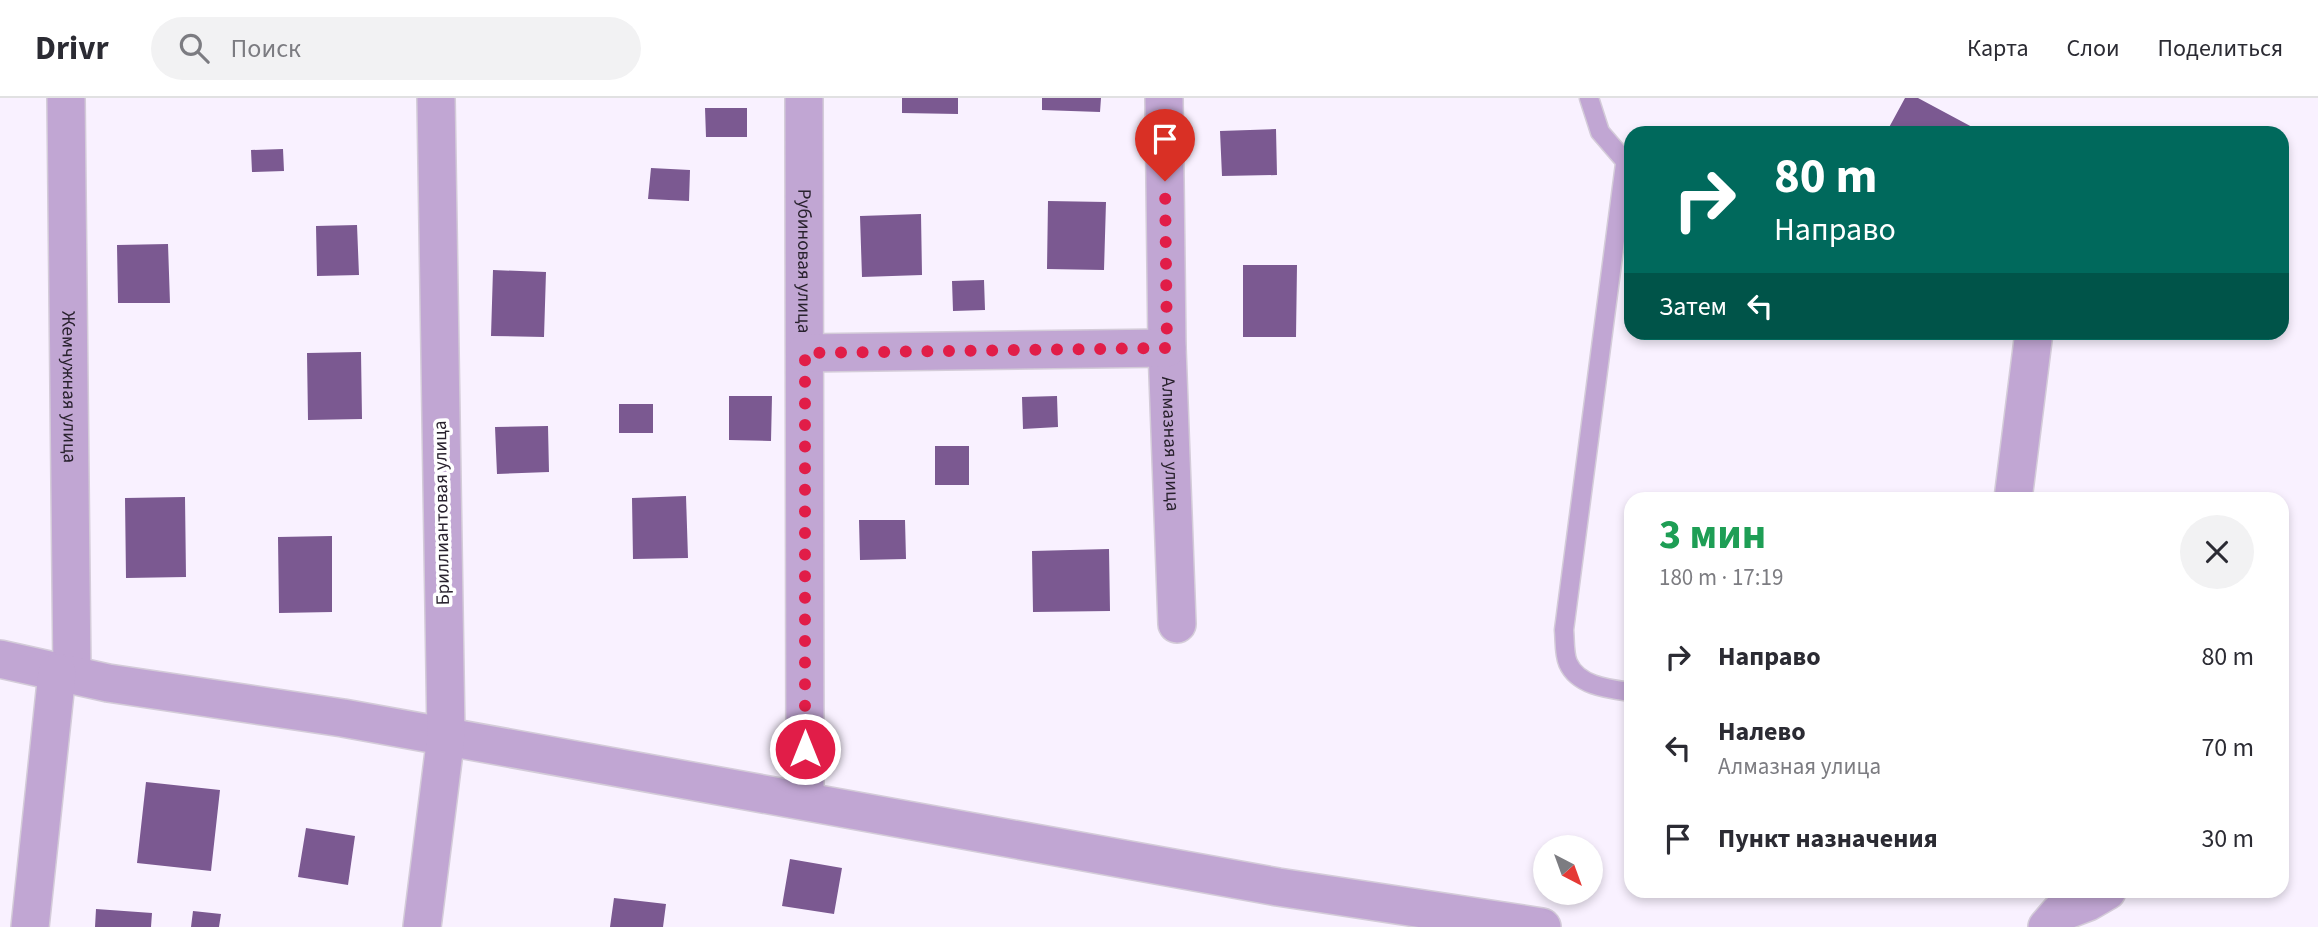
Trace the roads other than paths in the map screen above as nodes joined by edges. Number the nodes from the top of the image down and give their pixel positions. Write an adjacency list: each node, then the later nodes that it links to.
1 (66, 98): 14 (street, Жемчужная улица)
2 (436, 98): 16 (street, Бриллиантовая улица)
3 (804, 98): 10 (street, Рубиновая улица)
4 (1164, 98): 9 (street, Алмазная улица)
5 (1589, 98): 6 (lane)
6 (1624, 161)
7 (1624, 195): 15 (lane)
8 (2033, 340): 11 (street)
9 (1167, 348): 10 (street); 12 (street, Алмазная улица)
10 (805, 353): 17 (street, Рубиновая улица)
11 (2015, 492)
12 (1177, 624)
13 (0, 659): 14 (street)
14 (64, 674): 16 (street); 19 (street, Жемчужная улица)
15 (1624, 691)
16 (446, 736): 17 (street); 20 (street, Бриллиантовая улица)
17 (805, 802): 21 (street)
18 (2095, 898): 22 (street)
19 (30, 927)
20 (422, 927)
21 (1542, 927)
22 (2046, 927)

